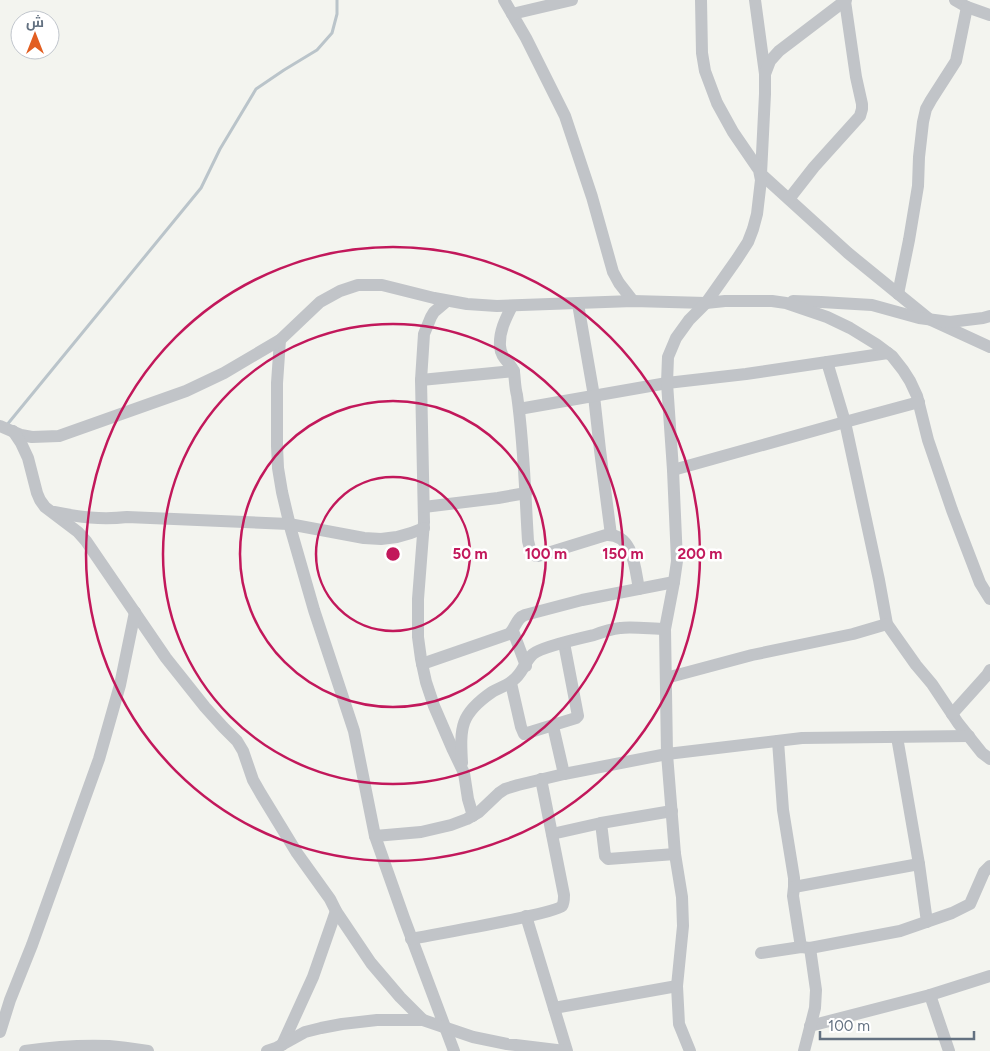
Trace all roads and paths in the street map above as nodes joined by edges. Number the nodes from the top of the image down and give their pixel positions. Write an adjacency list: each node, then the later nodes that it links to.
1 (504, 0): 8 (street)
2 (572, 0): 8 (street)
3 (701, 0): 11 (street)
4 (754, 0): 10 (street)
5 (955, 0): 7 (street)
6 (845, 1): 10 (street); 12 (street)
7 (967, 7): 9 (street); 13 (street)
8 (512, 14): 15 (street)
9 (990, 15)
10 (764, 74): 11 (street)
11 (761, 174): 12 (street); 17 (street)
12 (789, 199): 13 (street)
13 (898, 294): 21 (street)
14 (447, 301): 19 (street); 22 (street); 27 (street)
15 (633, 301): 17 (street); 18 (street)
16 (772, 301): 17 (street); 21 (street); 24 (street)
17 (706, 303): 28 (street)
18 (578, 304): 19 (street); 29 (street)
19 (512, 306): 26 (street)
20 (990, 316): 21 (street)
21 (929, 319): 23 (street)
22 (280, 340): 33 (street); 38 (street)
23 (990, 347)
24 (888, 353): 25 (street); 30 (street)
25 (827, 362): 28 (street); 32 (street)
26 (514, 371): 27 (street); 31 (street)
27 (421, 380): 36 (street)
28 (667, 383): 29 (street); 34 (street)
29 (594, 396): 31 (street); 40 (street)
30 (919, 402): 32 (street); 43 (street)
31 (519, 409): 35 (street)
32 (845, 422): 34 (street); 45 (street)
33 (6, 428): 37 (street)
34 (674, 470): 41 (street)
35 (526, 493): 36 (street); 40 (street)
36 (424, 508): 39 (street)
37 (51, 512): 38 (street); 44 (street)
38 (289, 524): 39 (street); 68 (street)
39 (424, 528): 49 (street)
40 (611, 535): 42 (street)
41 (674, 582): 42 (street); 46 (street)
42 (639, 589): 47 (street)
43 (990, 599)
44 (135, 612): 73 (street); 86 (street)
45 (887, 624): 52 (street); 54 (street)
46 (665, 629): 48 (street); 52 (street)
47 (512, 631): 49 (street); 50 (street)
48 (564, 643): 50 (street); 55 (street)
49 (422, 664): 61 (street)
50 (526, 666): 53 (street)
51 (990, 670): 54 (street)
52 (666, 678): 59 (street)
53 (511, 683): 55 (street); 61 (street)
54 (952, 714): 56 (street)
55 (553, 726): 62 (street)
56 (969, 736): 57 (street); 60 (street)
57 (897, 737): 58 (street); 70 (street)
58 (778, 741): 59 (street); 72 (street)
59 (667, 754): 62 (street); 64 (street)
60 (990, 759)
61 (462, 766): 65 (street)
62 (564, 774): 63 (street)
63 (541, 779): 65 (street); 67 (street)
64 (672, 811): 66 (street); 69 (street)
65 (472, 816): 68 (street)
66 (601, 823): 67 (street); 69 (street)
67 (552, 834): 74 (street)
68 (375, 836): 76 (street)
69 (675, 854): 80 (street)
70 (919, 864): 72 (street); 75 (street)
71 (990, 866): 75 (street)
72 (794, 887): 77 (street)
73 (336, 911): 83 (street); 87 (street)
74 (526, 916): 76 (street); 82 (street)
75 (927, 922): 77 (street)
76 (411, 939): 85 (street)
77 (806, 948): 78 (street); 84 (street)
78 (761, 954)
79 (990, 976): 81 (street)
80 (677, 986): 82 (street); 93 (street)
81 (930, 995): 84 (street); 95 (street)
82 (554, 1008): 92 (street)
83 (423, 1020): 85 (street); 87 (street)
84 (810, 1026): 94 (street)
85 (446, 1028): 91 (street); 92 (street)
86 (0, 1032)
87 (281, 1048): 90 (street)
88 (25, 1051): 89 (street)
89 (148, 1051)
90 (267, 1051)
91 (454, 1051)
92 (566, 1051)
93 (690, 1051)
94 (804, 1051)
95 (949, 1051)

